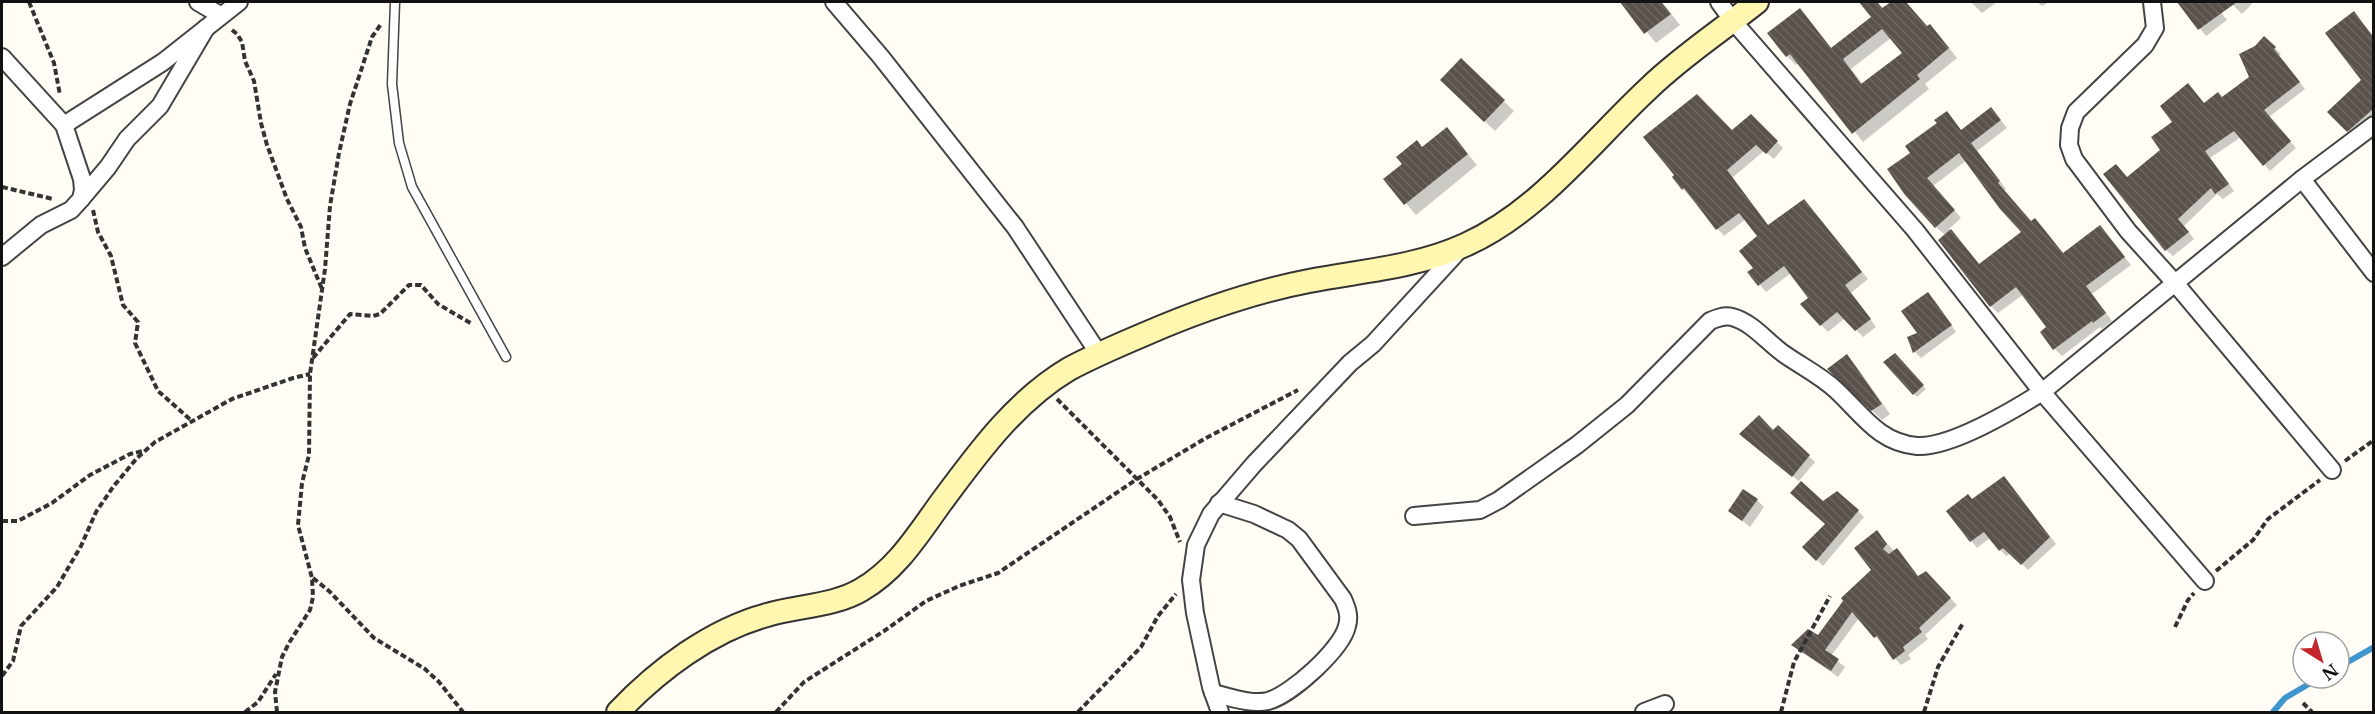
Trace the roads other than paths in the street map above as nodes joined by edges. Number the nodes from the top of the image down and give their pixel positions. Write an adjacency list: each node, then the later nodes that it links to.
1 (198, 2): 8 (street)
2 (239, 2): 8 (street)
3 (834, 2): 19 (street)
4 (1719, 2): 9 (street)
5 (1758, 2): 9 (street)
6 (2152, 2): 18 (street)
7 (394, 6): 20 (lane)
8 (215, 20): 12 (street); 14 (street)
9 (1733, 21): 15 (street); 21 (street)
10 (2, 57): 12 (street)
11 (2373, 124): 13 (street)
12 (64, 125): 14 (street)
13 (2302, 178): 17 (street); 18 (street)
14 (79, 201): 16 (street)
15 (1462, 247): 19 (street); 23 (street)
16 (2, 257)
17 (2373, 273)
18 (2175, 283): 21 (street); 22 (street)
19 (1100, 354): 28 (street)
20 (506, 357)
21 (2042, 392): 24 (street); 25 (street)
22 (2332, 470)
23 (1219, 503): 26 (street); 26 (street)
24 (1414, 516)
25 (2205, 581)
26 (1213, 693): 29 (street)
27 (1665, 704): 30 (street)
28 (618, 712)
29 (1220, 712)
30 (1644, 712)

